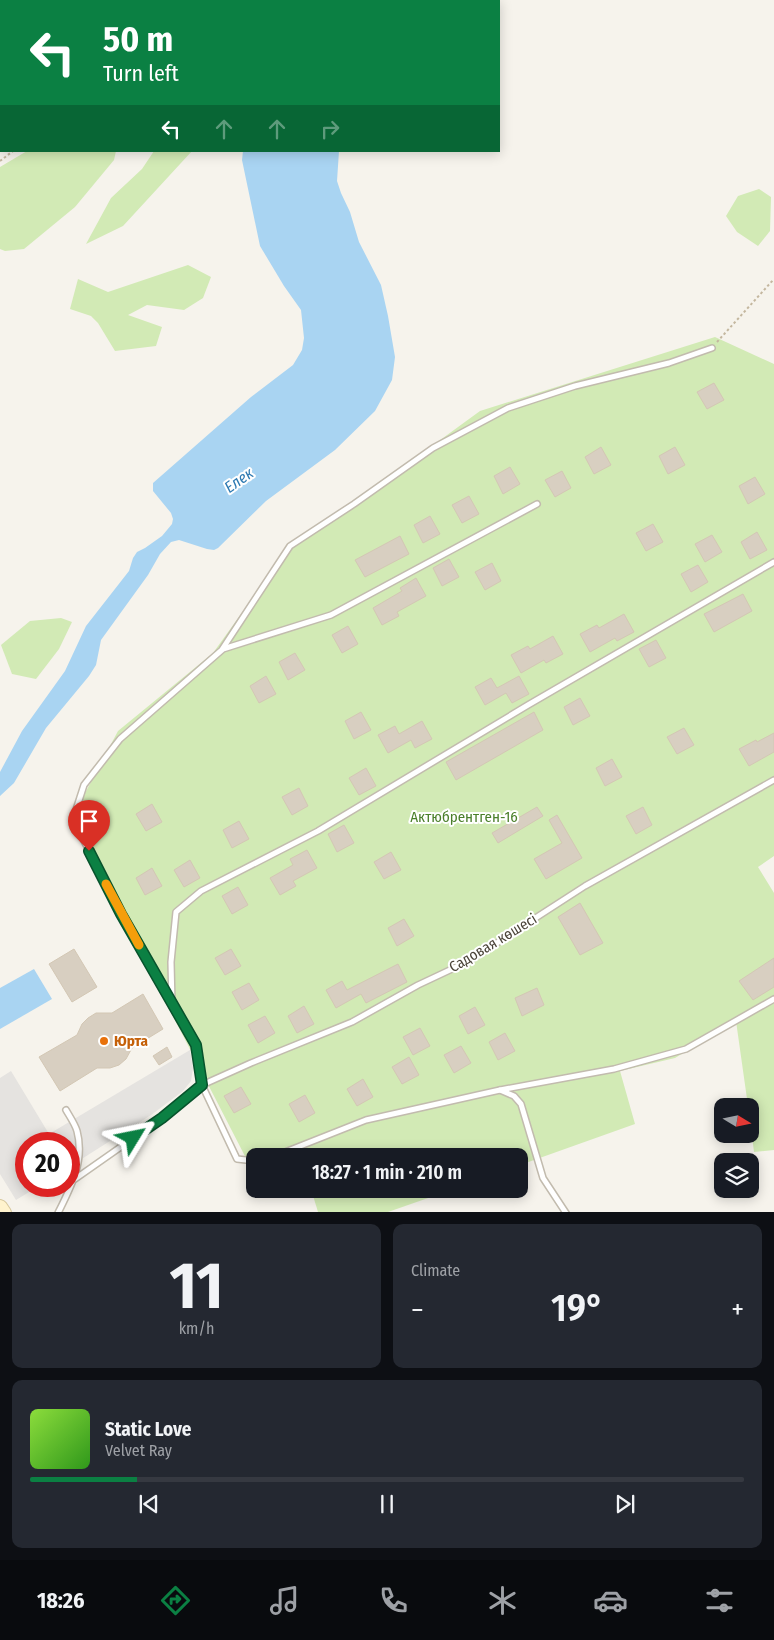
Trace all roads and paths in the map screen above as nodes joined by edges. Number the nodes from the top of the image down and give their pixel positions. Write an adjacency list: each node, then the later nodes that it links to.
1 (12, 152): 2 (path)
2 (0, 161)
3 (774, 279): 4 (path)
4 (712, 348): 7 (lane)
5 (537, 504): 7 (lane)
6 (774, 562): 10 (lane)
7 (223, 649): 10 (lane)
8 (774, 780): 11 (lane, Садовая көшесі)
9 (774, 999): 12 (lane)
10 (172, 1004): 11 (lane)
11 (202, 1085): 16 (lane); 17 (lane, Садовая көшесі)
12 (500, 1090): 15 (lane); 22 (lane)
13 (66, 1110): 14 (lane)
14 (77, 1132)
15 (295, 1148)
16 (246, 1160)
17 (80, 1175)
18 (66, 1197): 21 (lane)
19 (0, 1208): 20 (street)
20 (4, 1212)
21 (58, 1212)
22 (566, 1212)

